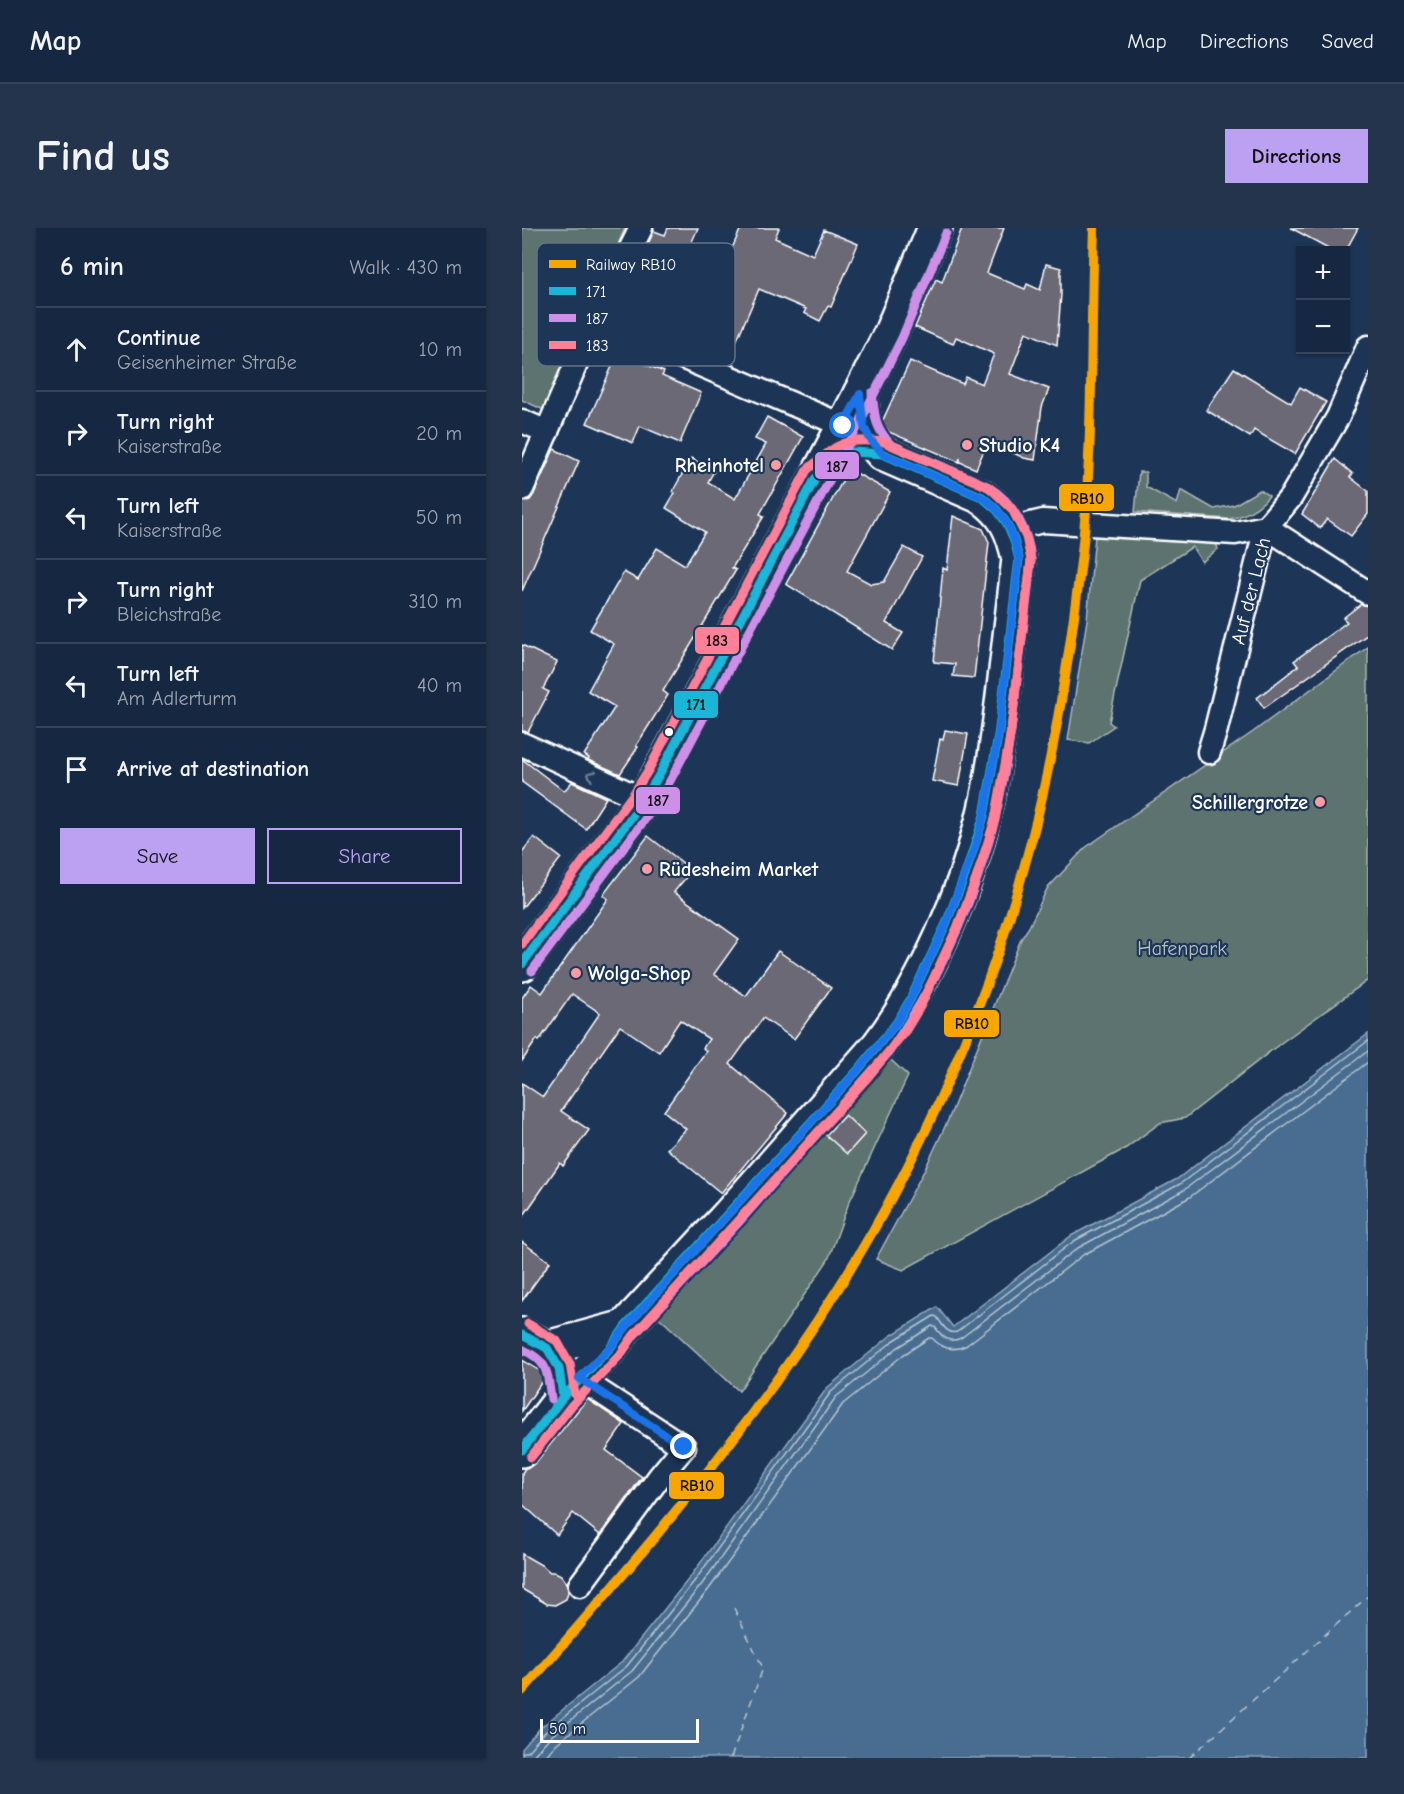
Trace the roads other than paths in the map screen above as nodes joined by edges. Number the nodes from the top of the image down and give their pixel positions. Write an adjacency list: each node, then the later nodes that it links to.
1 (641, 228): 3 (street)
2 (935, 228): 7 (main road)
3 (634, 243)
4 (1368, 346): 14 (street, Auf der Lach)
5 (575, 366): 10 (street)
6 (703, 366): 9 (street)
7 (860, 394): 9 (main road); 11 (main road)
8 (522, 421): 10 (street)
9 (843, 426): 12 (main road)
10 (547, 432): 13 (street)
11 (883, 454): 12 (main road); 15 (main road)
12 (815, 479): 19 (main road)
13 (522, 489)
14 (1266, 527): 15 (street); 16 (street); 18 (street, Auf der Lach)
15 (1010, 529): 21 (main road)
16 (1368, 593)
17 (522, 744): 19 (street, one-way to 17)
18 (1209, 752)
19 (644, 800): 20 (main road)
20 (522, 964)
21 (626, 1327): 22 (main road); 23 (main road)
22 (534, 1341): 23 (main road)
23 (571, 1387): 24 (main road); 25 (street)
24 (522, 1450)
25 (580, 1585)

